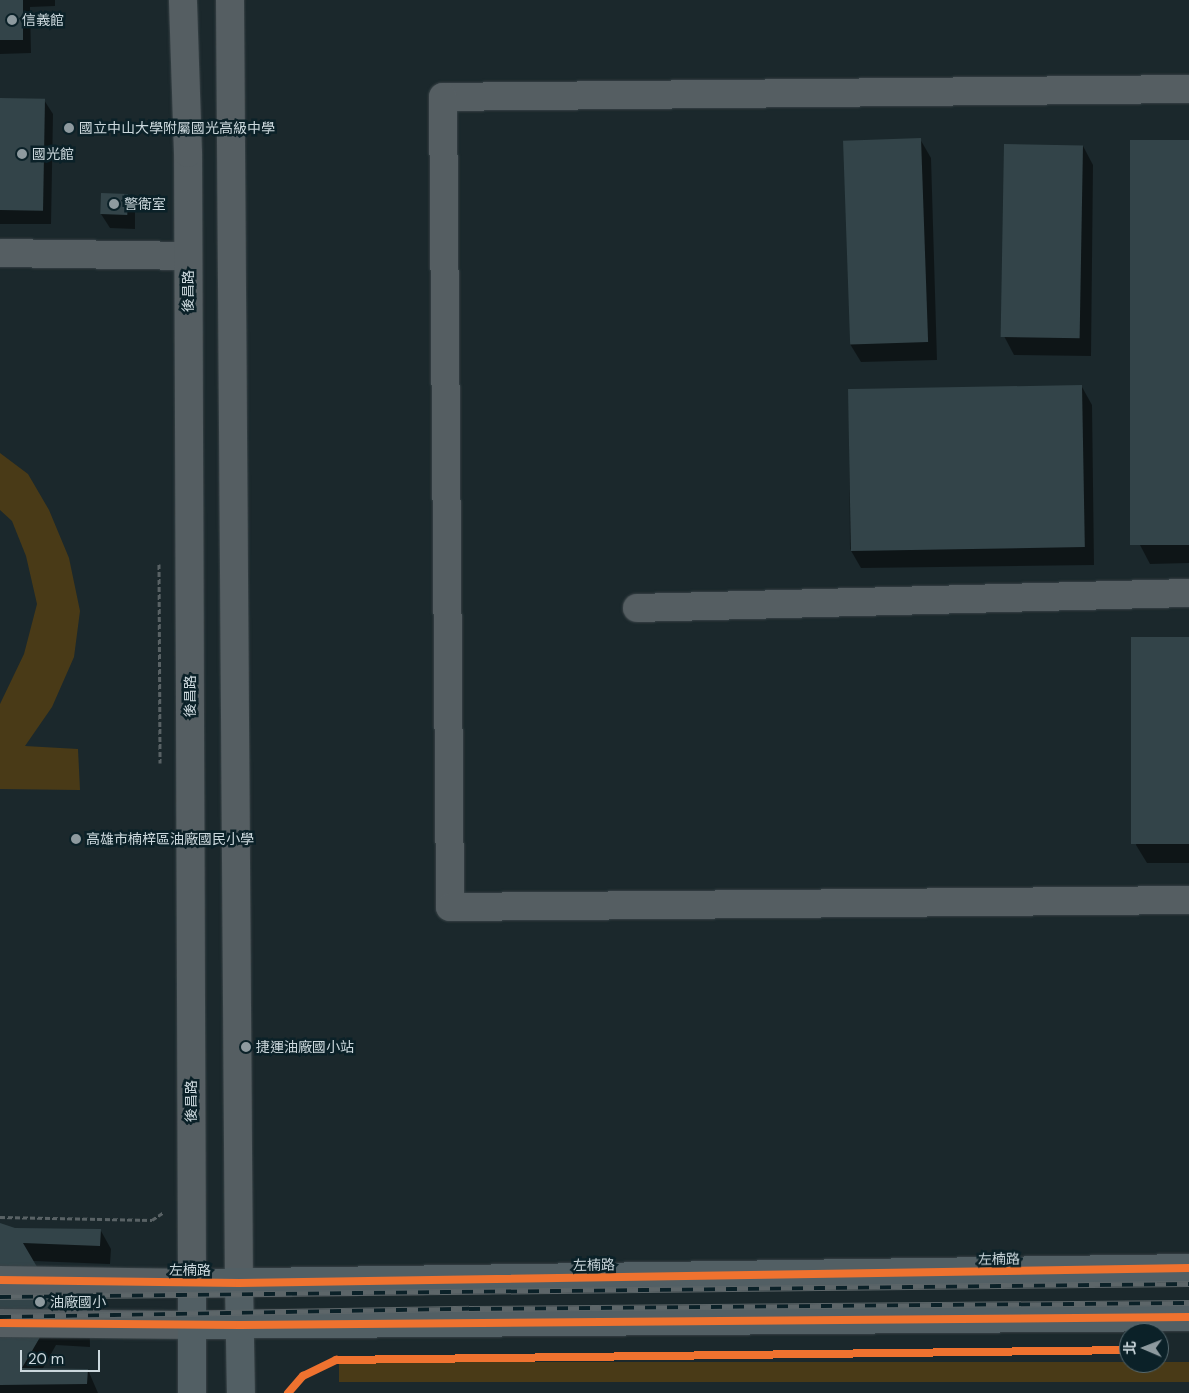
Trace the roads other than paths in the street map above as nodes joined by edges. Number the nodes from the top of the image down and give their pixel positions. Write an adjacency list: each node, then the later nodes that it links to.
1 (182, 0): 5 (street, 後昌路)
2 (230, 0): 12 (street)
3 (1189, 90): 8 (street)
4 (0, 253): 5 (street)
5 (188, 256): 11 (street, 後昌路)
6 (1189, 593): 7 (street)
7 (637, 608)
8 (1189, 900)
9 (1189, 1268): 12 (main road, 左楠路)
10 (0, 1280): 11 (street, 左楠路)
11 (192, 1283): 12 (main road, 左楠路); 15 (main road, 後昌路)
12 (239, 1283): 16 (main road)
13 (1189, 1317): 16 (main road)
14 (0, 1323): 15 (street)
15 (191, 1325): 16 (main road); 17 (main road, 後昌路)
16 (240, 1325): 18 (main road)
17 (192, 1393)
18 (240, 1393)

